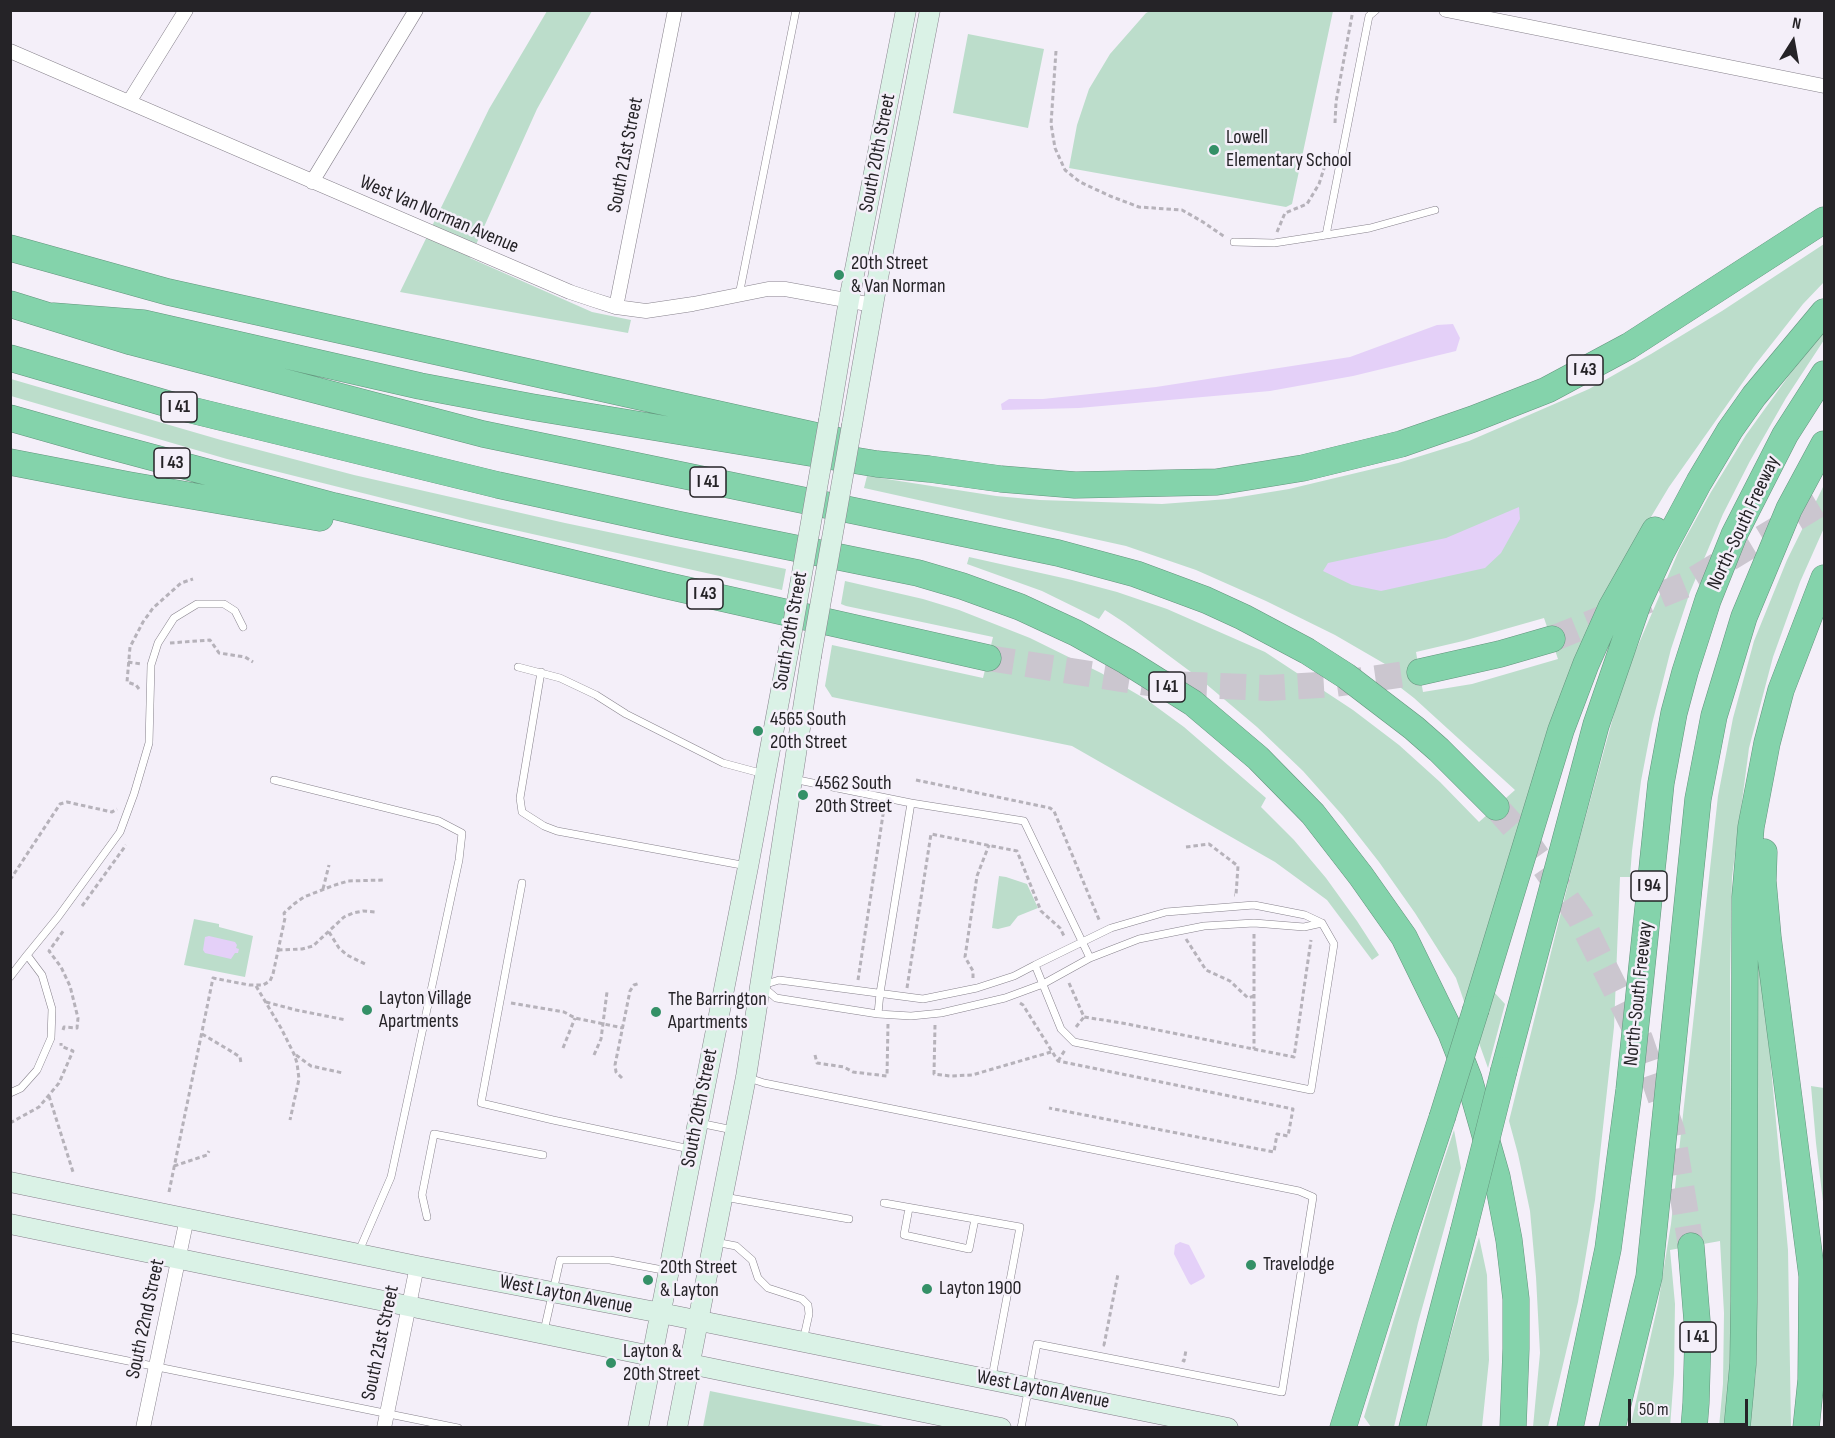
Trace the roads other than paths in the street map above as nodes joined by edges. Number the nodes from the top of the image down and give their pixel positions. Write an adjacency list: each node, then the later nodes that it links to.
1 (186, 10): 11 (street)
2 (416, 10): 12 (street)
3 (675, 10): 22 (street, South 21st Street)
4 (796, 10): 18 (lane)
5 (906, 10): 19 (street, South 20th Street)
6 (930, 10): 21 (street, South 20th Street)
7 (1376, 10): 15 (lane)
8 (1446, 10): 10 (street)
9 (10, 51): 11 (street, West Van Norman Avenue)
10 (1824, 86)
11 (129, 102): 12 (street, West Van Norman Avenue)
12 (312, 182): 22 (street, West Van Norman Avenue)
13 (1435, 210): 15 (lane)
14 (1824, 220): 30 (highway, I 43)
15 (1326, 235): 16 (lane)
16 (1234, 242)
17 (10, 248): 30 (highway)
18 (739, 295): 19 (street, West Van Norman Avenue); 22 (street, West Van Norman Avenue)
19 (849, 300): 21 (street, West Van Norman Avenue); 41 (street, South 20th Street, bridge)
20 (10, 304): 24 (highway, I 41)
21 (873, 305): 42 (street, South 20th Street, bridge)
22 (616, 307)
23 (1824, 312): 31 (highway)
24 (53, 316): 30 (highway, I 43); 45 (highway, I 41)
25 (10, 358): 103 (highway, I 41)
26 (1824, 374): 104 (highway, North-South Freeway / I 94)
27 (10, 418): 32 (highway, I 43)
28 (1824, 444): 105 (highway, North-South Freeway / I 94)
29 (10, 462): 32 (highway)
30 (929, 469)
31 (1699, 482): 101 (highway, bridge); 102 (highway, bridge)
32 (423, 527): 37 (highway, I 43)
33 (1824, 578): 36 (highway)
34 (243, 627): 50 (lane)
35 (1552, 639): 40 (highway)
36 (1796, 651): 90 (highway); 107 (highway)
37 (988, 658)
38 (518, 666): 39 (lane)
39 (541, 672): 41 (lane); 46 (lane)
40 (1420, 672)
41 (764, 774): 42 (street); 46 (street, South 20th Street)
42 (792, 779): 44 (lane); 55 (street, South 20th Street)
43 (274, 780): 75 (lane)
44 (911, 804): 49 (lane); 56 (lane)
45 (1496, 807)
46 (748, 867): 60 (street, South 20th Street)
47 (522, 883): 62 (lane)
48 (1322, 923): 49 (lane); 51 (lane); 54 (lane)
49 (1082, 942): 51 (lane); 52 (lane)
50 (27, 955): 53 (lane); 59 (lane)
51 (1090, 958): 54 (lane)
52 (1035, 965): 54 (lane); 56 (lane)
53 (10, 977)
54 (1042, 984): 57 (lane)
55 (761, 985): 56 (lane); 57 (lane); 58 (street, South 20th Street)
56 (880, 993): 57 (lane)
57 (878, 1014)
58 (747, 1077): 61 (street, South 20th Street); 91 (lane)
59 (10, 1093)
60 (697, 1123): 61 (lane); 62 (street, South 20th Street)
61 (736, 1131): 65 (street, South 20th Street)
62 (692, 1150): 78 (street, South 20th Street)
63 (543, 1155): 68 (lane)
64 (10, 1182): 69 (street, West Layton Avenue)
65 (724, 1197): 70 (lane); 73 (street, South 20th Street)
66 (884, 1203): 67 (lane)
67 (909, 1208): 71 (lane); 71 (lane)
68 (427, 1216)
69 (187, 1218): 75 (street, West Layton Avenue); 76 (street, South 22nd Street)
70 (849, 1219)
71 (975, 1219): 89 (lane)
72 (10, 1224): 76 (street, West Layton Avenue)
73 (715, 1242): 82 (street, South 20th Street); 85 (lane)
74 (1691, 1246): 106 (highway, I 41)
75 (358, 1253): 77 (street, West Layton Avenue)
76 (179, 1259): 80 (street, West Layton Avenue); 88 (street, South 22nd Street)
77 (417, 1266): 79 (street, West Layton Avenue); 80 (street, South 21st Street)
78 (669, 1271): 79 (lane); 81 (street, South 20th Street)
79 (553, 1293): 81 (street, West Layton Avenue); 83 (lane)
80 (409, 1305): 83 (street, West Layton Avenue); 92 (street, South 21st Street)
81 (661, 1313): 82 (street, West Layton Avenue); 86 (street, South 20th Street)
82 (698, 1321): 85 (street, West Layton Avenue); 87 (street, South 20th Street)
83 (543, 1333): 86 (street, West Layton Avenue)
84 (10, 1336): 88 (lane)
85 (803, 1342): 89 (street, West Layton Avenue)
86 (652, 1356): 87 (street, West Layton Avenue); 96 (street, South 20th Street)
87 (690, 1364): 97 (street, South 20th Street); 98 (street, West Layton Avenue)
88 (156, 1367): 92 (lane); 93 (street, South 22nd Street)
89 (991, 1380): 91 (street, West Layton Avenue)
90 (1811, 1380): 108 (highway); 109 (highway)
91 (1029, 1387): 99 (lane); 100 (street, West Layton Avenue)
92 (387, 1413): 94 (street, South 21st Street); 95 (lane)
93 (143, 1428)
94 (384, 1428)
95 (458, 1428)
96 (638, 1428)
97 (677, 1428)
98 (1001, 1428)
99 (1021, 1428)
100 (1228, 1428)
101 (1343, 1428)
102 (1412, 1428)
103 (1513, 1428)
104 (1570, 1428)
105 (1612, 1428)
106 (1694, 1428)
107 (1737, 1428)
108 (1806, 1428)
109 (1816, 1428)

